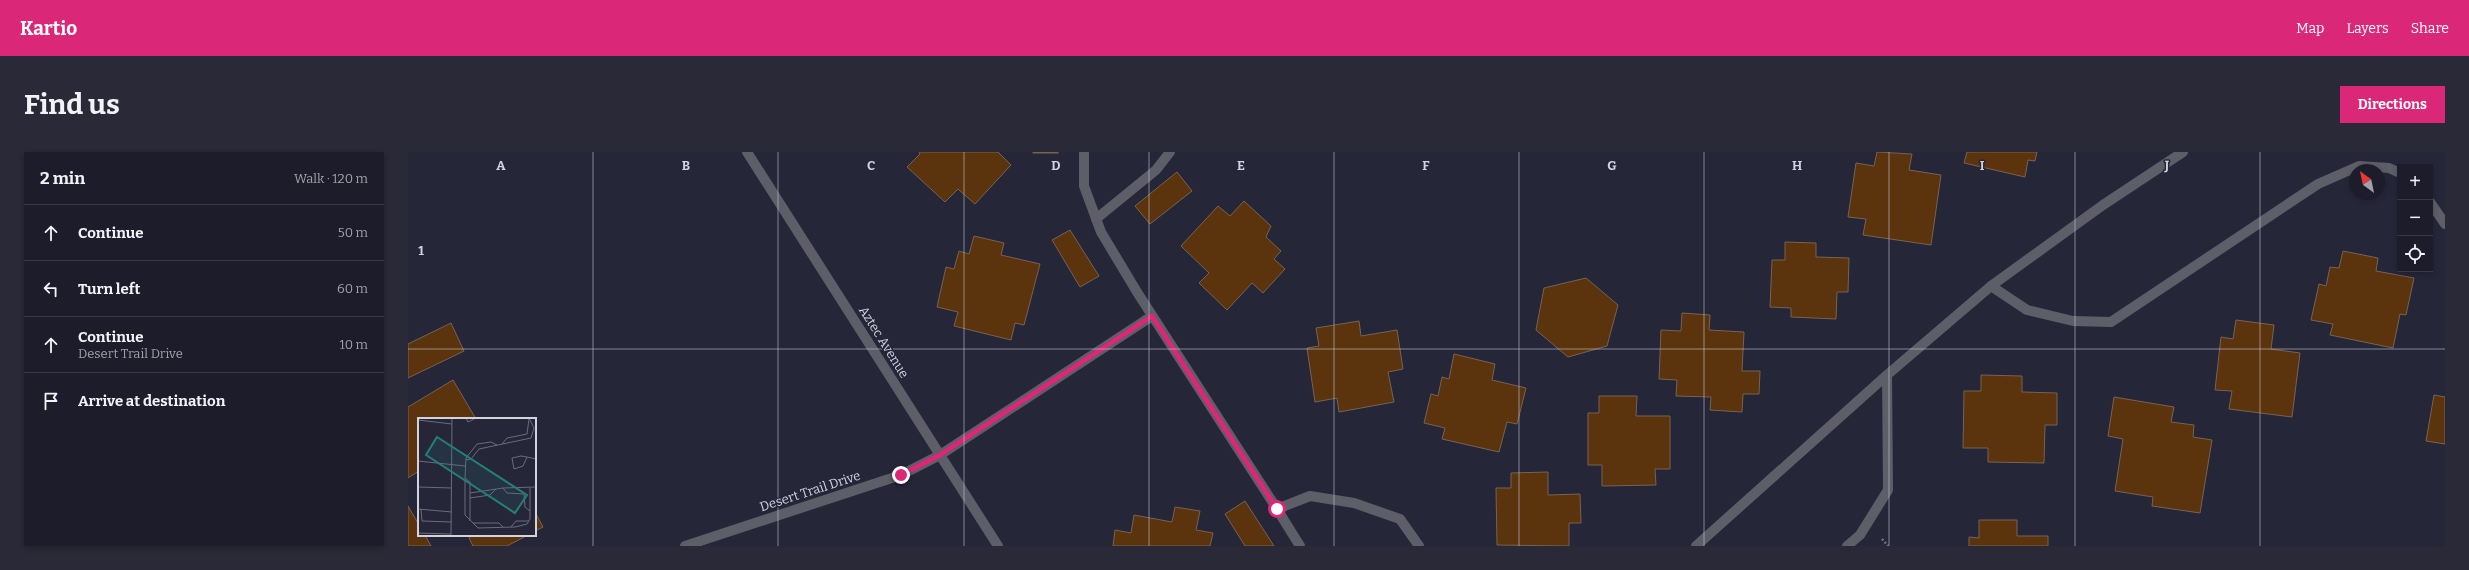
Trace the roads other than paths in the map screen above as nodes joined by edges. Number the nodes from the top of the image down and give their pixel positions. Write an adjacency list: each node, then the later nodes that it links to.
1 (748, 152): 12 (street, Aztec Avenue)
2 (1084, 152): 7 (street)
3 (1170, 152): 7 (street)
4 (2183, 152): 9 (street)
5 (2397, 172): 9 (street)
6 (2433, 206): 8 (street)
7 (1096, 219): 10 (street)
8 (2445, 224)
9 (1991, 286): 11 (street)
10 (1152, 316): 12 (street, Desert Trail Drive); 13 (street)
11 (1888, 375): 18 (street); 19 (street)
12 (940, 455): 14 (street, Desert Trail Drive); 15 (street, Aztec Avenue)
13 (1277, 509): 16 (street); 17 (street)
14 (686, 546)
15 (998, 546)
16 (1300, 546)
17 (1419, 546)
18 (1696, 546)
19 (1847, 546)

